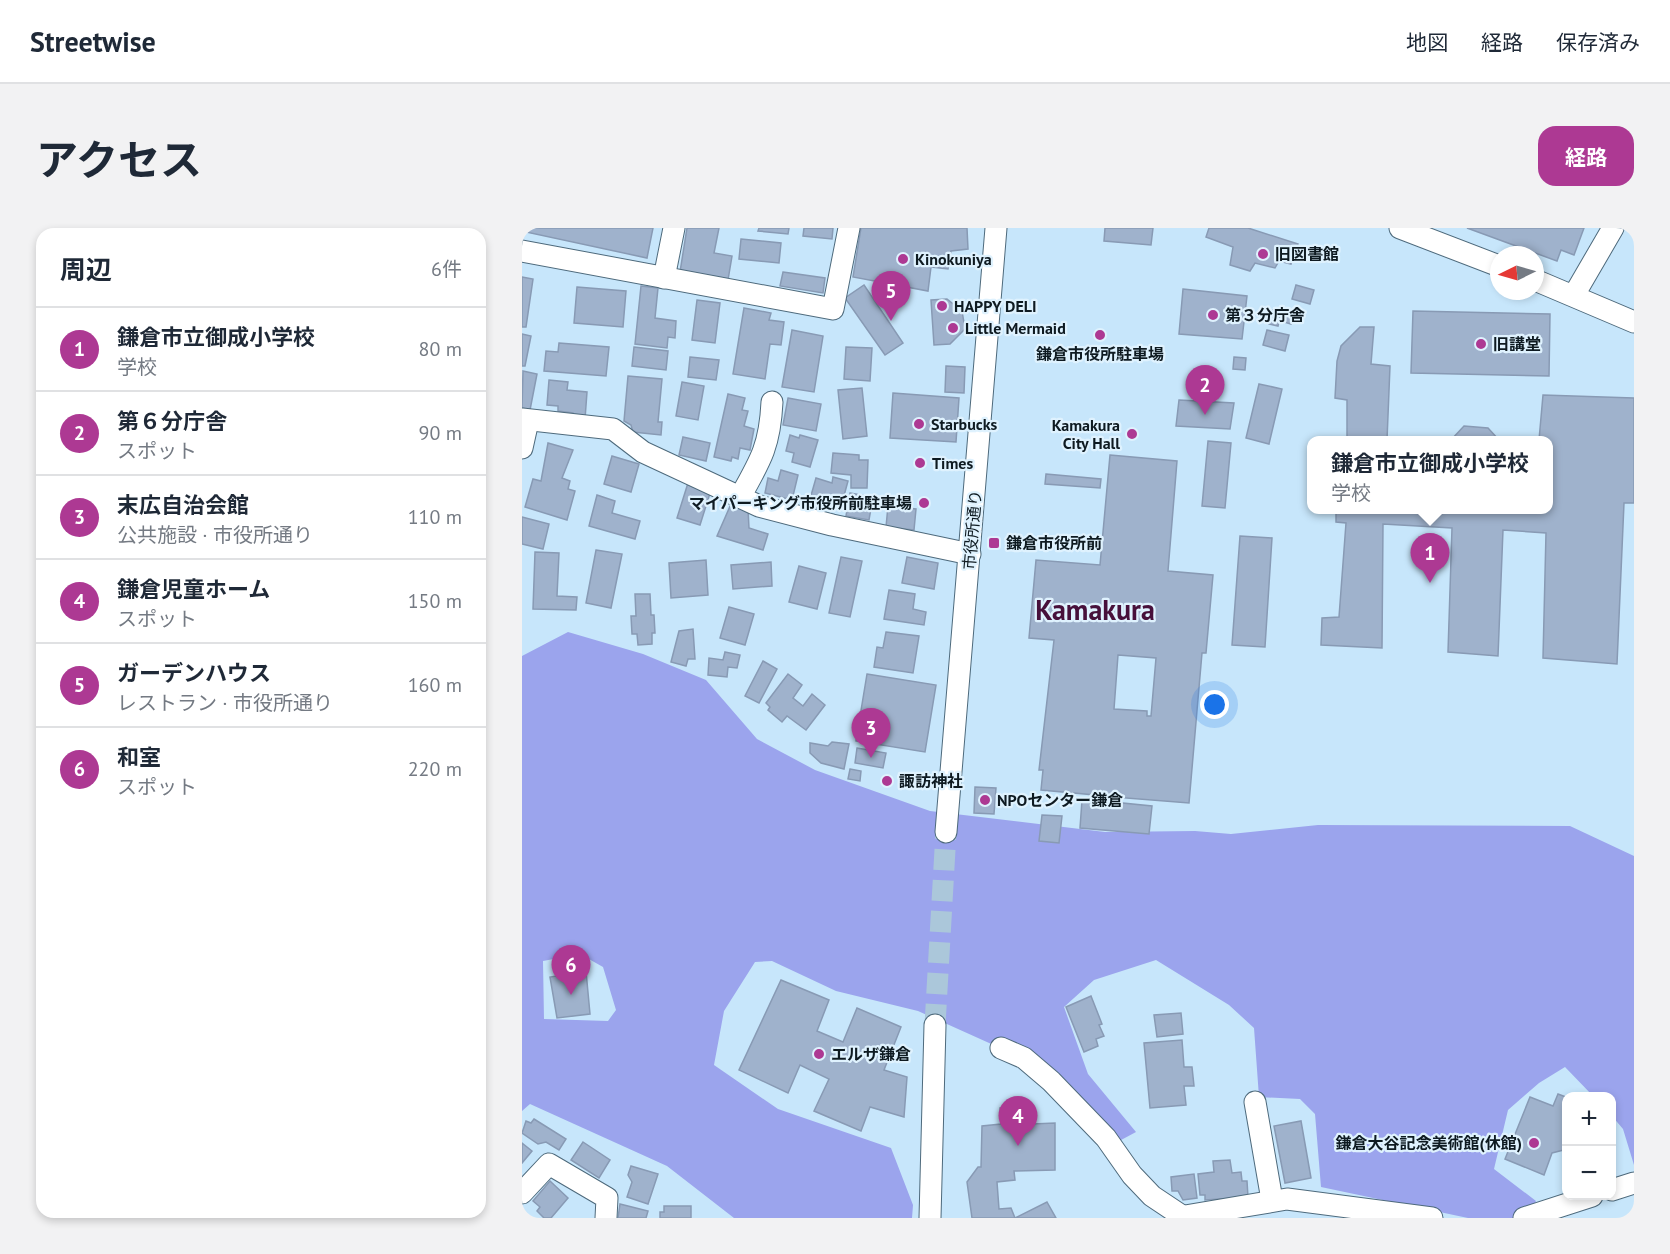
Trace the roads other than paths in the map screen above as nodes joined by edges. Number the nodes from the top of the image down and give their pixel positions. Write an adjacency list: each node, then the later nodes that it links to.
1 (674, 228): 8 (street)
2 (849, 228): 8 (street)
3 (996, 228): 16 (street, 市役所通り)
4 (1400, 228): 7 (street)
5 (1613, 228): 10 (street)
6 (522, 251): 8 (street)
7 (1490, 263)
8 (664, 278)
9 (1544, 283): 10 (street)
10 (1574, 295): 11 (street)
11 (1634, 322)
12 (772, 402): 15 (street)
13 (525, 421): 14 (street); 15 (street)
14 (522, 448)
15 (740, 496): 16 (street)
16 (970, 554): 17 (street, 市役所通り)
17 (946, 832)
18 (935, 1024): 28 (street)
19 (1001, 1048): 26 (street)
20 (1255, 1102): 24 (street)
21 (1634, 1183): 22 (street)
22 (1616, 1188)
23 (522, 1193): 27 (street)
24 (1272, 1200): 26 (street); 29 (street)
25 (1580, 1200): 30 (street)
26 (1185, 1217)
27 (606, 1218)
28 (930, 1218)
29 (1432, 1218)
30 (1524, 1218)

